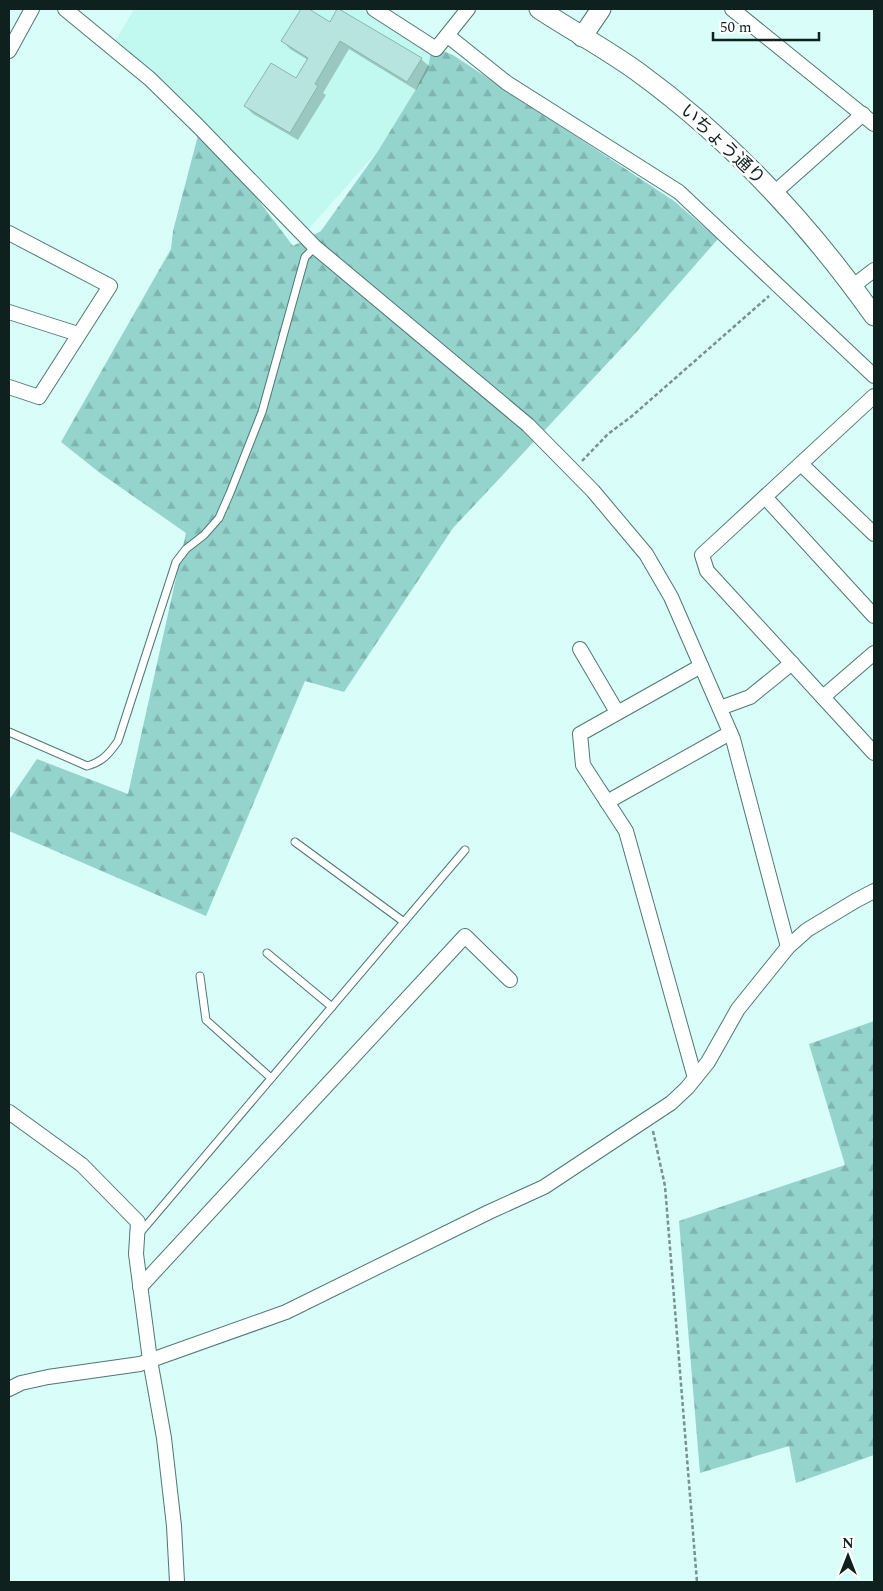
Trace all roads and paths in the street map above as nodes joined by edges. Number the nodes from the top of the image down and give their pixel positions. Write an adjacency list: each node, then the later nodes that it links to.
1 (32, 9): 10 (street)
2 (65, 9): 15 (street)
3 (374, 9): 8 (street)
4 (468, 9): 8 (street)
5 (538, 9): 9 (street, いちょう通り)
6 (601, 9): 9 (street)
7 (732, 9): 11 (street)
8 (448, 36): 17 (street)
9 (582, 36): 13 (street, いちょう通り)
10 (9, 51)
11 (863, 114): 12 (street); 13 (street)
12 (874, 124)
13 (774, 192): 18 (street, いちょう通り)
14 (9, 233): 21 (street)
15 (315, 247): 26 (street); 37 (lane)
16 (874, 270): 18 (street)
17 (780, 286): 22 (street); 26 (path)
18 (853, 286): 20 (street, いちょう通り)
19 (9, 312): 21 (street)
20 (874, 316)
21 (78, 334): 23 (street)
22 (874, 376)
23 (9, 387)
24 (874, 396): 25 (street)
25 (801, 464): 27 (street); 28 (street)
26 (573, 470): 33 (street)
27 (765, 497): 29 (street); 32 (street)
28 (874, 534)
29 (874, 616)
30 (580, 649): 36 (street)
31 (874, 653): 34 (street)
32 (792, 663): 34 (street); 35 (street)
33 (701, 666): 35 (street); 36 (street)
34 (823, 697): 39 (street)
35 (720, 708): 38 (street)
36 (617, 712): 40 (street)
37 (9, 732)
38 (730, 733): 40 (street); 45 (street)
39 (874, 753)
40 (607, 802): 51 (street)
41 (295, 842): 44 (lane)
42 (465, 850): 44 (lane)
43 (874, 891): 45 (street)
44 (404, 922): 49 (lane)
45 (788, 947): 51 (street)
46 (267, 953): 49 (lane)
47 (200, 976): 50 (lane)
48 (510, 980): 55 (street)
49 (332, 1007): 50 (lane)
50 (271, 1078): 54 (lane)
51 (695, 1078): 53 (street)
52 (9, 1112): 54 (street)
53 (650, 1117): 56 (street); 59 (path)
54 (137, 1236): 55 (street)
55 (140, 1287): 56 (street)
56 (150, 1360): 57 (street); 58 (street)
57 (9, 1389)
58 (177, 1582)
59 (697, 1582)

